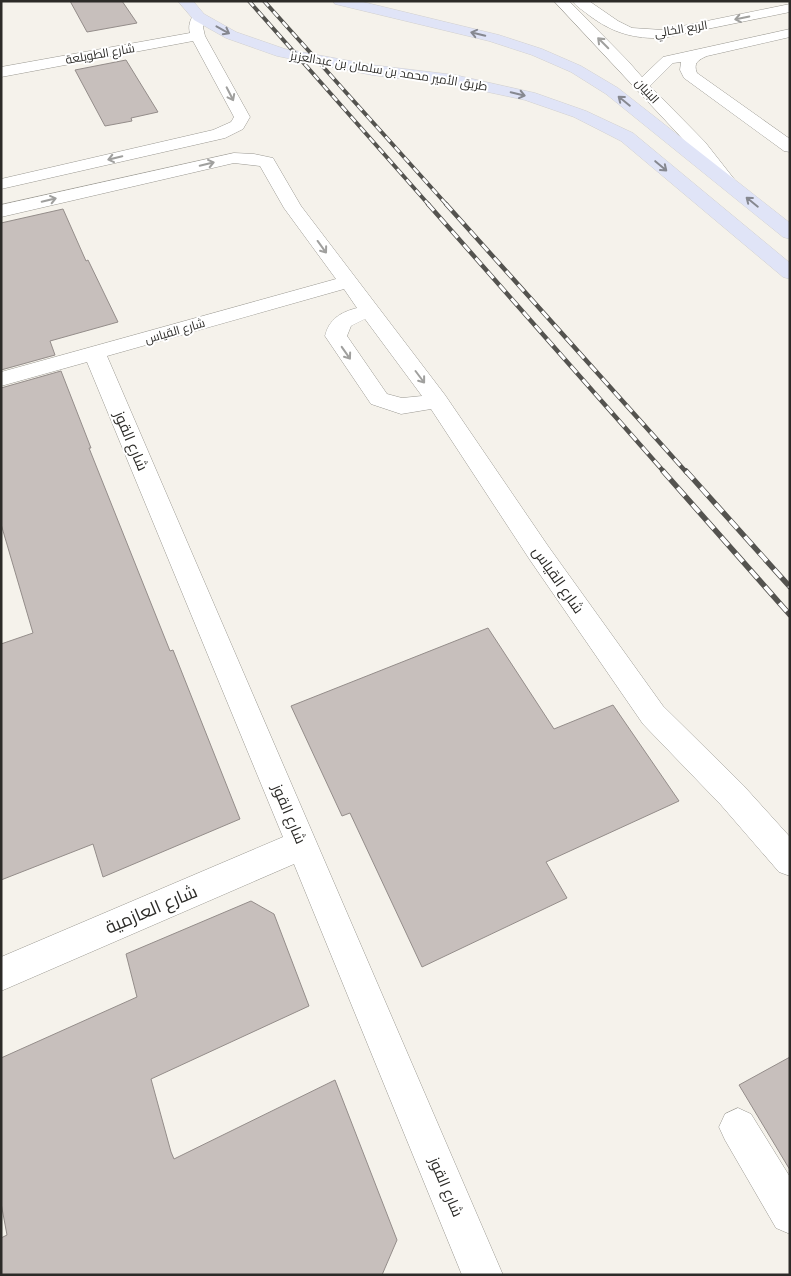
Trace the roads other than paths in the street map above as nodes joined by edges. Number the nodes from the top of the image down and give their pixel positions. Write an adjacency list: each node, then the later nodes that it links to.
1 (185, 1): 6 (main road, طريق الأمير محمد بن سلمان بن عبدالعزيز)
2 (340, 1): 16 (main road, one-way to 2)
3 (562, 1): 11 (street, البنيان, one-way to 3)
4 (579, 1): 5 (street, الربع الخالي, one-way to 4)
5 (790, 8)
6 (199, 17): 8 (street); 19 (main road, طريق الأمير محمد بن سلمان بن عبدالعزيز, one-way to 19)
7 (790, 33): 9 (street, الربع الخالي)
8 (198, 36): 10 (street, شارع الطويلعة); 12 (street, شارع القياس, one-way to 12)
9 (703, 52): 11 (street, الربع الخالي); 13 (street)
10 (1, 72)
11 (641, 86): 16 (street, البنيان)
12 (249, 129): 14 (street, شارع القياس); 15 (street, one-way to 15)
13 (790, 147)
14 (267, 162): 17 (street, one-way to 14); 20 (street, شارع القياس, one-way to 20)
15 (3, 180)
16 (729, 184): 18 (main road, one-way to 16)
17 (1, 211)
18 (790, 233)
19 (790, 273)
20 (348, 282): 21 (street, شارع القياس); 22 (street, شارع القياس)
21 (370, 311): 24 (street, شارع القياس, one-way to 24); 24 (street, one-way to 24)
22 (94, 354): 23 (street, شارع القياس); 25 (street, شارع القوز)
23 (1, 379)
24 (437, 400): 26 (street, شارع القياس)
25 (301, 845): 27 (street, شارع العازمية); 30 (street, شارع القوز)
26 (790, 860)
27 (1, 974)
28 (738, 1126): 29 (street)
29 (790, 1214)
30 (483, 1275)

